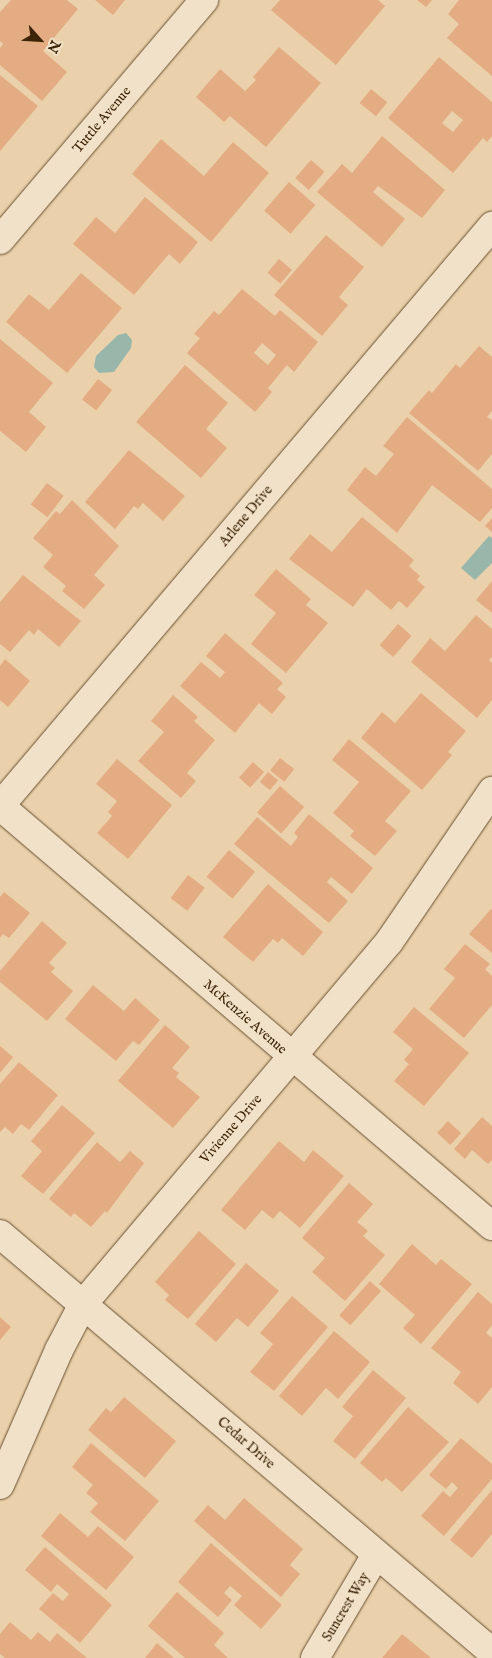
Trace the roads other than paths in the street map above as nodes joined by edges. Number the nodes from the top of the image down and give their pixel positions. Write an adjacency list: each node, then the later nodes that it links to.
1 (204, 0): 3 (street, Tuttle Avenue)
2 (492, 226): 5 (street, Arlene Drive)
3 (0, 240)
4 (492, 790): 6 (street, Vivienne Drive)
5 (0, 806): 6 (street, McKenzie Avenue)
6 (291, 1057): 7 (street, McKenzie Avenue); 9 (street, Vivienne Drive)
7 (492, 1226)
8 (0, 1234): 9 (street, Cedar Drive)
9 (83, 1304): 10 (street, Vivienne Drive); 11 (street, Cedar Drive)
10 (0, 1485)
11 (376, 1555): 12 (street, Cedar Drive); 13 (street, Suncrest Way)
12 (492, 1652)
13 (315, 1658)

